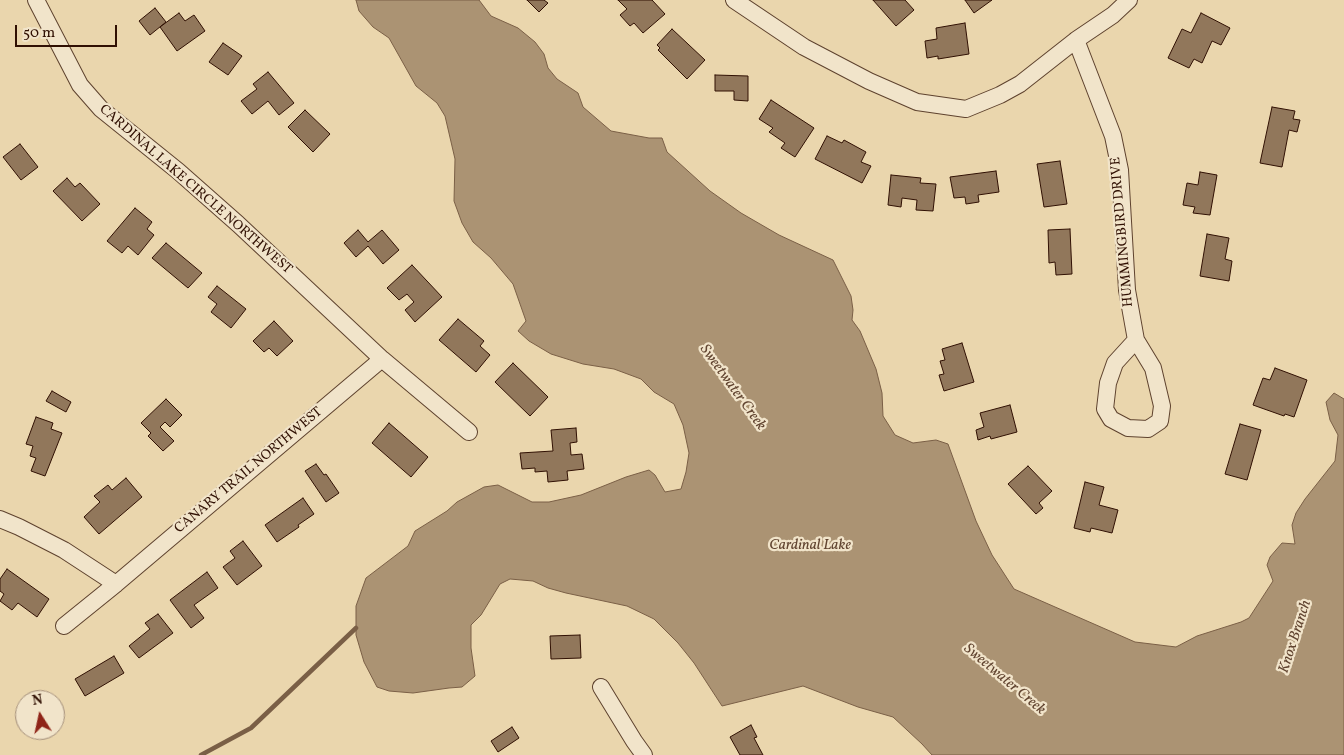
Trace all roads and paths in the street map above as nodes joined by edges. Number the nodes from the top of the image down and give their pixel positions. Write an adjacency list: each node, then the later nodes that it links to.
1 (36, 0): 6 (street, CARDINAL LAKE CIRCLE NORTHWEST)
2 (734, 0): 4 (street)
3 (1128, 0): 4 (street)
4 (1076, 40): 5 (street, HUMMINGBIRD DRIVE)
5 (1136, 340): 5 (street, HUMMINGBIRD DRIVE)
6 (382, 359): 7 (street, CARDINAL LAKE CIRCLE NORTHWEST); 9 (street, CANARY TRAIL NORTHWEST)
7 (469, 432)
8 (0, 519): 9 (street)
9 (116, 584): 10 (street, CANARY TRAIL NORTHWEST)
10 (64, 626)
11 (601, 687): 12 (street)
12 (644, 755)

